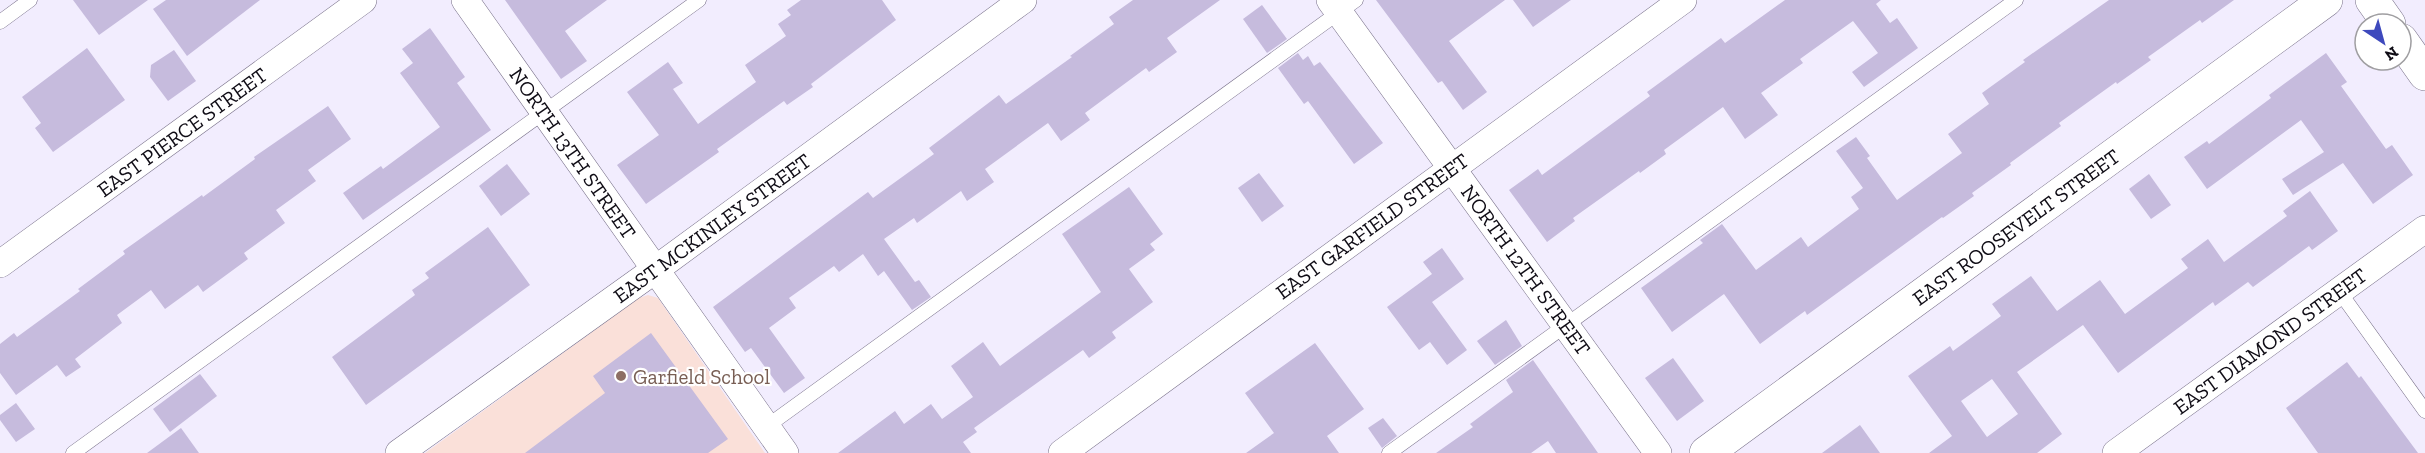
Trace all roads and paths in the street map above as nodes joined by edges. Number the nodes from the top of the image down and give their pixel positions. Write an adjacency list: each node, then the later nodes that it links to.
1 (30, 0): 10 (lane)
2 (363, 0): 16 (street, EAST PIERCE STREET)
3 (465, 0): 13 (street, NORTH 13TH STREET)
4 (699, 0): 13 (lane)
5 (1023, 0): 17 (street, EAST MCKINLEY STREET)
6 (1683, 0): 14 (street, EAST GARFIELD STREET)
7 (2016, 0): 19 (lane)
8 (2326, 0): 28 (street, EAST ROOSEVELT STREET)
9 (1342, 4): 14 (street, NORTH 12TH STREET); 21 (lane)
10 (0, 22)
11 (2413, 57): 12 (street)
12 (2425, 74)
13 (544, 114): 17 (street, NORTH 13TH STREET); 22 (lane)
14 (1452, 168): 19 (street, NORTH 12TH STREET); 25 (street, EAST GARFIELD STREET)
15 (2425, 229): 18 (street, EAST DIAMOND STREET)
16 (0, 264)
17 (656, 269): 21 (street, NORTH 13TH STREET); 23 (street, EAST MCKINLEY STREET)
18 (2339, 291): 20 (lane); 29 (street, EAST DIAMOND STREET)
19 (1566, 326): 26 (lane); 27 (street, NORTH 12TH STREET)
20 (2425, 411)
21 (766, 427): 24 (street, NORTH 13TH STREET)
22 (73, 453)
23 (399, 453)
24 (785, 453)
25 (1062, 453)
26 (1389, 453)
27 (1658, 453)
28 (1706, 453)
29 (2116, 453)

